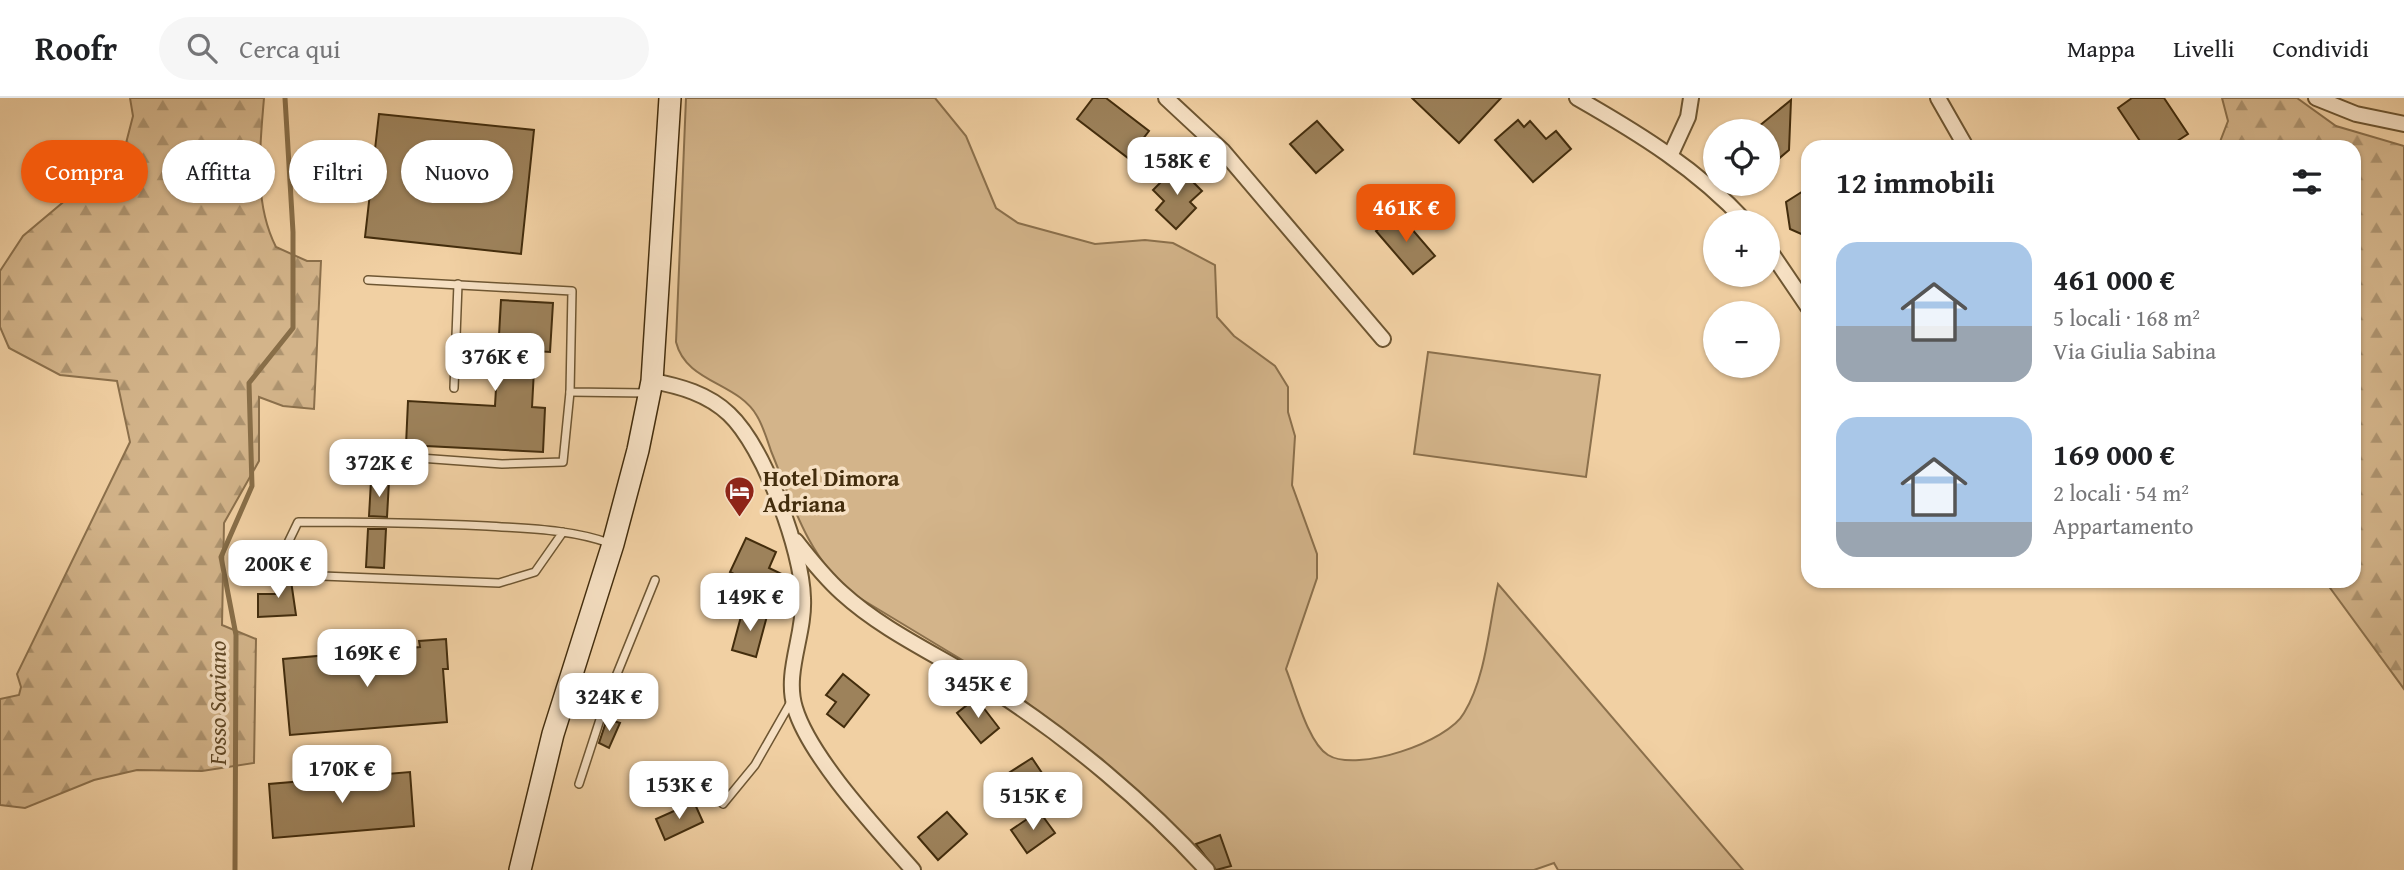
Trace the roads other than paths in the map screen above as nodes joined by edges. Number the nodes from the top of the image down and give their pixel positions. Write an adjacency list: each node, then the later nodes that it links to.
1 (670, 98): 16 (main road)
2 (1166, 98): 15 (street)
3 (1577, 98): 9 (street)
4 (1692, 98): 9 (street)
5 (1938, 98): 8 (street)
6 (2316, 98): 7 (street)
7 (2404, 124)
8 (1962, 140)
9 (1671, 154): 10 (street)
10 (1735, 210)
11 (1780, 266): 14 (street)
12 (368, 281): 13 (lane)
13 (458, 284): 17 (lane); 18 (lane)
14 (1801, 297)
15 (1383, 339)
16 (651, 387): 18 (lane); 21 (street); 22 (main road)
17 (454, 388)
18 (570, 392): 19 (lane)
19 (337, 452)
20 (563, 532): 20 (lane); 22 (lane)
21 (789, 532): 25 (street); 31 (street)
22 (613, 544): 24 (main road)
23 (655, 580): 26 (lane)
24 (566, 691): 26 (lane); 29 (main road)
25 (793, 699): 28 (lane); 30 (street)
26 (606, 701): 27 (lane)
27 (579, 784)
28 (723, 804)
29 (520, 870)
30 (913, 870)
31 (1207, 870)

